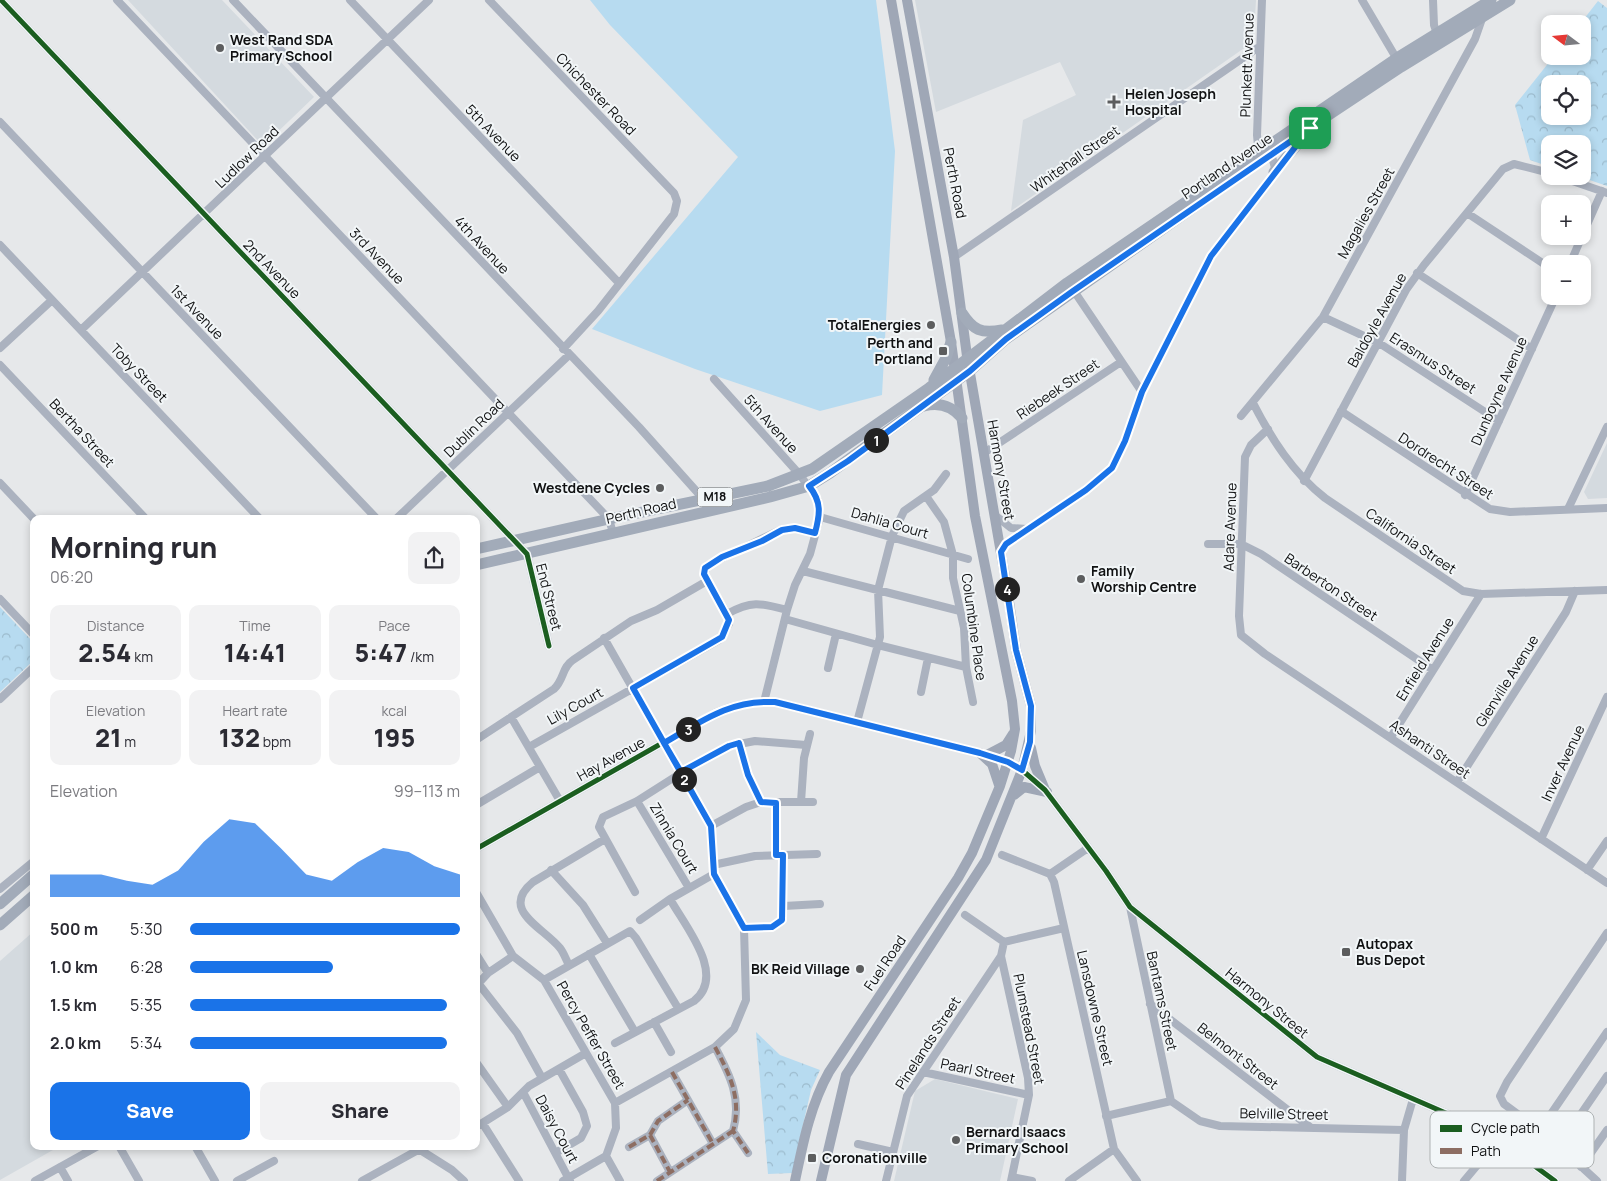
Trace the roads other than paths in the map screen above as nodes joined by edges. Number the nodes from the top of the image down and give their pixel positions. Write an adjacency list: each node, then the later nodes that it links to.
1 (1, 0): 31 (street, 2nd Avenue)
2 (117, 0): 23 (street, 3rd Avenue)
3 (232, 0): 19 (street, 4th Avenue)
4 (350, 0): 16 (street, 5th Avenue)
5 (429, 0): 16 (street, Ludlow Road)
6 (489, 0): 29 (street, Chichester Road)
7 (892, 0): 46 (main road)
8 (908, 0): 34 (main road, Perth Road)
9 (1262, 0): 17 (street, Plunkett Avenue)
10 (1362, 0): 18 (street)
11 (1433, 0): 15 (street)
12 (1491, 0): 14 (main road, Portland Avenue)
13 (1507, 1): 14 (main road, Portland Avenue)
14 (1481, 11): 15 (main road, Portland Avenue); 43 (street, Magalies Street)
15 (1439, 38): 18 (main road, Portland Avenue)
16 (387, 40): 19 (street, Ludlow Road); 38 (street, 5th Avenue)
17 (1259, 47): 24 (street, Plunkett Avenue); 34 (street, Whitehall Street)
18 (1399, 62): 21 (main road, Portland Avenue); 22 (main road, Portland Avenue)
19 (326, 98): 23 (street, Ludlow Road); 50 (street, 4th Avenue)
20 (0, 122): 36 (street, 1st Avenue)
21 (1310, 128): 22 (main road, Portland Avenue); 26 (main road)
22 (1270, 150): 24 (main road, Portland Avenue); 26 (street)
23 (265, 156): 31 (street, Ludlow Road); 63 (street, 3rd Avenue)
24 (1259, 156): 39 (main road, Portland Avenue)
25 (1541, 171): 30 (street, Baldoyle Avenue)
26 (1274, 172): 59 (street)
27 (1584, 185): 28 (street)
28 (1605, 192): 32 (street)
29 (676, 209): 38 (street, Dublin Road)
30 (1467, 213): 35 (street); 37 (street, Baldoyle Avenue)
31 (204, 214): 36 (street, Ludlow Road); 70 (street, 2nd Avenue)
32 (1591, 219)
33 (0, 245): 40 (street, Toby Street)
34 (954, 257): 42 (main road, Perth Road)
35 (1541, 262)
36 (143, 272): 45 (street, Ludlow Road); 85 (street, 1st Avenue)
37 (1417, 273): 47 (street, Baldoyle Avenue); 49 (street)
38 (619, 283): 50 (street, Dublin Road)
39 (1070, 287): 44 (main road, Portland Avenue); 52 (street); 55 (main road, Portland Avenue)
40 (52, 300): 45 (street, Toby Street); 48 (street)
41 (1552, 305): 49 (street, Dunboyne Avenue)
42 (962, 314): 44 (main road); 51 (main road, Perth Road)
43 (1323, 317): 47 (street, Erasmus Street); 60 (street, Magalies Street)
44 (1005, 329): 51 (main road, Portland Avenue)
45 (81, 330): 84 (street, Toby Street)
46 (951, 342): 54 (main road); 58 (main road)
47 (1379, 343): 62 (street, Baldoyle Avenue); 66 (street, Erasmus Street)
48 (0, 348)
49 (1532, 350): 66 (street, Dunboyne Avenue)
50 (566, 352): 63 (street, Dublin Road); 78 (street, 4th Avenue)
51 (967, 356): 54 (main road, Perth Road / M18); 55 (main road, Harmony Street)
52 (1120, 362): 59 (street); 69 (street, Riebeek Street)
53 (0, 365): 83 (street, Bertha Street)
54 (955, 366): 57 (main road); 58 (main road, Perth Road / M18)
55 (970, 371): 57 (main road, Perth Road / M18); 69 (main road, Harmony Street)
56 (714, 379): 72 (street, 5th Avenue)
57 (957, 380): 61 (main road, Perth Road / M18); 65 (main road)
58 (929, 388): 72 (main road, Perth Road / M18)
59 (1142, 392): 90 (street)
60 (1253, 403): 64 (street, Magalies Street); 68 (street, California Street)
61 (922, 407): 65 (main road); 75 (main road, Perth Road / M18)
62 (1341, 411): 73 (street, Baldoyle Avenue); 76 (street, Dordrecht Street)
63 (509, 412): 70 (street, Dublin Road); 89 (street, 3rd Avenue)
64 (1241, 416)
65 (962, 418): 133 (main road)
66 (1500, 421): 76 (street, Dunboyne Avenue)
67 (1607, 427): 80 (street)
68 (1268, 429): 73 (street, California Street); 96 (street, Adare Avenue)
69 (984, 453): 87 (main road, Harmony Street)
70 (448, 471): 86 (street, Dublin Road); 94 (street, 2nd Avenue)
71 (946, 474): 77 (street)
72 (800, 475): 75 (street, 5th Avenue); 78 (main road, Perth Road / M18)
73 (1304, 481): 108 (street, California Street)
74 (0, 483): 82 (street)
75 (809, 486): 81 (main road, Perth Road / M18); 88 (street, 5th Avenue)
76 (1464, 495): 80 (street, Dordrecht Street)
77 (926, 496): 93 (street); 100 (street, Columbine Place)
78 (704, 499): 81 (street, 4th Avenue); 89 (main road, Perth Road / M18)
79 (1607, 508): 80 (street, Dordrecht Street)
80 (1568, 509)
81 (709, 511): 91 (main road, Perth Road / M18)
82 (30, 515)
83 (142, 515)
84 (256, 515)
85 (373, 515)
86 (400, 515)
87 (994, 515): 90 (street); 98 (main road, Harmony Street)
88 (820, 517): 92 (street); 93 (street, Dahlia Court)
89 (609, 519): 91 (street, 3rd Avenue); 94 (main road, Perth Road / M18)
90 (1029, 528): 98 (street)
91 (613, 533): 99 (main road, Perth Road / M18)
92 (815, 533): 103 (street); 104 (street)
93 (892, 536): 100 (street, Dahlia Court); 105 (street)
94 (514, 540): 97 (main road, Perth Road / M18); 99 (street, 2nd Avenue)
95 (1208, 544): 96 (street, Barberton Street)
96 (1241, 544): 116 (street, Adare Avenue); 123 (street, Barberton Street)
97 (480, 548)
98 (1001, 552): 137 (main road, Harmony Street)
99 (527, 554): 102 (main road, Perth Road / M18); 119 (street, End Street)
100 (953, 555): 101 (street, Columbine Place); 111 (street, Columbine Place)
101 (968, 559)
102 (480, 565)
103 (802, 571): 105 (street); 110 (street)
104 (707, 581): 112 (street); 117 (street)
105 (878, 590): 111 (street); 118 (street)
106 (1607, 590): 107 (street, California Street)
107 (1575, 591): 108 (street, California Street); 147 (street, Glenville Avenue)
108 (1481, 594): 123 (street, Enfield Avenue)
109 (0, 599): 114 (street)
110 (787, 610): 112 (street); 113 (street)
111 (960, 611): 121 (street, Columbine Place)
112 (727, 614): 125 (street, Lily Court)
113 (785, 619): 115 (street); 129 (street)
114 (30, 631)
115 (836, 634): 118 (street); 122 (street)
116 (1241, 635): 136 (street, Ashanti Street)
117 (604, 638): 125 (street); 131 (street)
118 (878, 645): 120 (street); 132 (street)
119 (550, 646)
120 (928, 658): 121 (street); 126 (street)
121 (966, 666): 130 (street, Columbine Place)
122 (828, 668)
123 (1433, 670): 136 (street, Enfield Avenue)
124 (30, 671): 128 (street)
125 (633, 688): 138 (street); 141 (street, Lily Court)
126 (921, 692)
127 (1607, 697): 160 (street, Inver Avenue)
128 (0, 698)
129 (764, 702): 132 (street, Hay Avenue); 138 (street, Hay Avenue)
130 (973, 702)
131 (511, 717): 135 (street); 141 (street)
132 (857, 722): 142 (street, Hay Avenue)
133 (1015, 730): 142 (main road); 143 (main road)
134 (810, 734): 140 (street)
135 (480, 737)
136 (1391, 737): 147 (street, Ashanti Street)
137 (1030, 742): 145 (main road, Harmony Street); 149 (main road)
138 (664, 743): 146 (street); 151 (street, Hay Avenue)
139 (739, 743): 140 (street); 146 (street); 153 (street)
140 (806, 745): 154 (street)
141 (530, 747): 144 (street)
142 (984, 754): 143 (street, Hay Avenue); 148 (main road)
143 (1008, 762): 145 (street, Hay Avenue); 148 (main road, Fuel Road)
144 (540, 767): 151 (street); 156 (street)
145 (1022, 770): 149 (street, Harmony Street); 150 (main road, Fuel Road)
146 (681, 772): 152 (street); 158 (street)
147 (1457, 782): 160 (street, Ashanti Street)
148 (1000, 786): 267 (main road, Fuel Road)
149 (1046, 791): 150 (main road); 163 (street, Harmony Street)
150 (1012, 798): 268 (main road, Fuel Road)
151 (560, 801): 162 (street, Hay Avenue)
152 (637, 801): 159 (street); 175 (street, Zinnia Court)
153 (761, 802): 157 (street); 158 (street)
154 (801, 802): 155 (street); 157 (street)
155 (813, 802)
156 (480, 803)
157 (776, 803): 165 (street)
158 (711, 826): 168 (street)
159 (605, 839): 169 (street); 177 (street)
160 (1540, 839): 170 (street, Ashanti Street)
161 (1607, 840): 170 (street)
162 (480, 847)
163 (1088, 848): 172 (street); 184 (street, Harmony Street)
164 (817, 854): 165 (street)
165 (779, 855): 168 (street); 183 (street)
166 (1002, 855): 172 (street)
167 (30, 864): 176 (street)
168 (713, 865): 171 (street)
169 (551, 870): 192 (street); 197 (street)
170 (1587, 870): 174 (street, Ashanti Street)
171 (714, 874): 175 (street); 188 (street)
172 (1050, 874): 189 (street, Lansdowne Street)
173 (30, 878): 181 (main road)
174 (1607, 883)
175 (689, 888): 180 (street)
176 (0, 889)
177 (635, 892)
178 (30, 899): 187 (main road)
179 (480, 899): 194 (street, Percy Peffer Street)
180 (670, 899): 186 (street); 203 (street)
181 (0, 904)
182 (820, 904): 183 (street)
183 (784, 906): 188 (street)
184 (1130, 907): 202 (street, Bantams Street); 219 (street, Harmony Street)
185 (965, 915): 191 (street)
186 (640, 920)
187 (0, 925)
188 (744, 928): 208 (street)
189 (1064, 928): 191 (street); 228 (street, Lansdowne Street)
190 (1607, 933): 225 (street)
191 (1004, 942): 195 (street, Plumstead Street)
192 (607, 943): 193 (street); 203 (street)
193 (589, 954): 197 (street); 205 (street)
194 (513, 956): 198 (street); 199 (street, Percy Peffer Street)
195 (1001, 956): 214 (street, Pinelands Street); 218 (street, Plumstead Street)
196 (480, 960): 198 (street)
197 (569, 965): 199 (street)
198 (488, 973): 200 (street)
199 (544, 980): 210 (street, Percy Peffer Street)
200 (480, 981)
201 (480, 988): 216 (street)
202 (1150, 1004): 221 (street, Bantams Street); 230 (street, Belmont Street)
203 (678, 1008): 204 (street)
204 (654, 1022): 205 (street); 209 (street)
205 (635, 1032): 207 (street)
206 (1607, 1032): 226 (street)
207 (615, 1043)
208 (715, 1047): 213 (street); 233 (street)
209 (671, 1052)
210 (586, 1053): 212 (street); 222 (street, Percy Peffer Street)
211 (480, 1068): 223 (street)
212 (559, 1069): 216 (street); 245 (street)
213 (672, 1072): 220 (street); 222 (street)
214 (923, 1072): 218 (street, Paarl Street); 246 (street, Pinelands Street)
215 (1607, 1076): 227 (street)
216 (542, 1078): 217 (street)
217 (523, 1092): 223 (street); 245 (street, Daisy Court)
218 (1029, 1095): 255 (street, Plumstead Street)
219 (1413, 1099): 224 (street, Harmony Street); 231 (street)
220 (688, 1100): 234 (street); 235 (street)
221 (1171, 1101): 228 (street); 230 (street, Belville Street)
222 (615, 1103): 248 (street, Percy Peffer Street)
223 (508, 1107): 229 (street)
224 (1440, 1111)
225 (1514, 1111)
226 (1553, 1111)
227 (1583, 1111)
228 (1106, 1116): 239 (street, Lansdowne Street)
229 (480, 1125): 264 (street)
230 (1310, 1127): 231 (street, Belville Street)
231 (1404, 1130): 273 (street)
232 (1607, 1130): 238 (street)
233 (734, 1131): 235 (street); 247 (street)
234 (650, 1135): 237 (street); 254 (street)
235 (713, 1144): 254 (street)
236 (858, 1144): 246 (street)
237 (629, 1147)
238 (1594, 1148)
239 (1114, 1149): 271 (street); 272 (street)
240 (91, 1150): 250 (street)
241 (122, 1150): 259 (street)
242 (197, 1150): 260 (street)
243 (413, 1150): 262 (street)
244 (419, 1150): 263 (street)
245 (557, 1152): 256 (street, Daisy Court)
246 (893, 1152): 269 (street, Pinelands Street)
247 (748, 1153)
248 (606, 1156): 256 (street); 265 (street)
249 (274, 1161): 261 (street)
250 (60, 1167): 257 (street); 258 (street)
251 (1475, 1168): 274 (street)
252 (1538, 1168): 275 (street, Harmony Street)
253 (1582, 1168): 276 (street)
254 (670, 1172): 266 (street)
255 (1011, 1179): 270 (street)
256 (567, 1180)
257 (35, 1181)
258 (68, 1181)
259 (140, 1181)
260 (215, 1181)
261 (237, 1181)
262 (362, 1181)
263 (464, 1181)
264 (519, 1181)
265 (620, 1181)
266 (657, 1181)
267 (794, 1181)
268 (820, 1181)
269 (886, 1181)
270 (1032, 1181)
271 (1069, 1181)
272 (1137, 1181)
273 (1402, 1181)
274 (1464, 1181)
275 (1554, 1181)
276 (1597, 1181)

